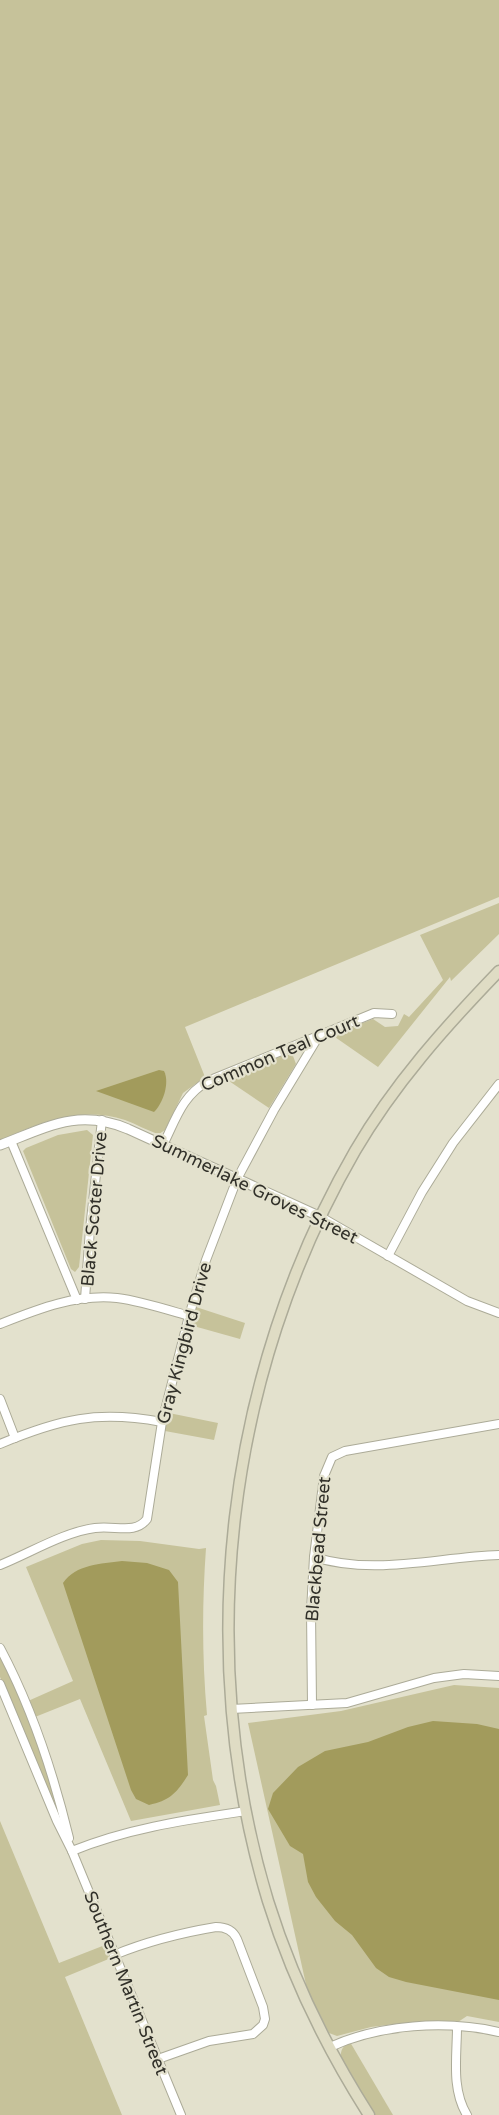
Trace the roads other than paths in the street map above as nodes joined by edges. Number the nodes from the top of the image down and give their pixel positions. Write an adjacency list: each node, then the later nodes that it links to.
1 (499, 971): 10 (main road)
2 (392, 1014): 3 (street, Common Teal Court)
3 (320, 1034): 8 (street, Common Teal Court); 9 (street, Gray Kingbird Drive)
4 (499, 1084): 11 (street)
5 (102, 1120): 6 (street, Summerlake Groves Street); 8 (street, Summerlake Groves Street); 12 (street, Black Scoter Drive)
6 (11, 1141): 7 (street, Summerlake Groves Street); 12 (street)
7 (0, 1145)
8 (164, 1145): 9 (street, Summerlake Groves Street)
9 (237, 1179): 10 (street, Summerlake Groves Street); 14 (street, Gray Kingbird Drive)
10 (321, 1218): 11 (street, Summerlake Groves Street); 28 (main road)
11 (388, 1256): 13 (street, Summerlake Groves Street)
12 (81, 1299): 14 (street); 15 (street)
13 (499, 1313)
14 (189, 1316): 17 (street, Gray Kingbird Drive)
15 (0, 1324)
16 (0, 1400): 19 (street)
17 (162, 1422): 19 (street); 23 (street, Gray Kingbird Drive)
18 (499, 1424): 22 (street, Blackbead Street)
19 (15, 1438): 20 (street)
20 (0, 1444)
21 (499, 1555): 22 (street)
22 (314, 1557): 27 (street, Blackbead Street)
23 (0, 1565)
24 (0, 1648): 30 (street, Southern Martin Street)
25 (499, 1676): 27 (street)
26 (0, 1684): 30 (street, Southern Martin Street)
27 (312, 1705): 28 (street)
28 (231, 1709): 29 (main road)
29 (246, 1811): 30 (street); 34 (main road)
30 (72, 1851): 31 (street, Southern Martin Street)
31 (114, 1954): 35 (street, Southern Martin Street); 35 (street)
32 (457, 2027): 33 (street); 34 (street); 38 (street)
33 (499, 2032)
34 (330, 2047): 37 (main road)
35 (158, 2059): 36 (street, Southern Martin Street)
36 (181, 2115)
37 (369, 2115)
38 (467, 2115)

